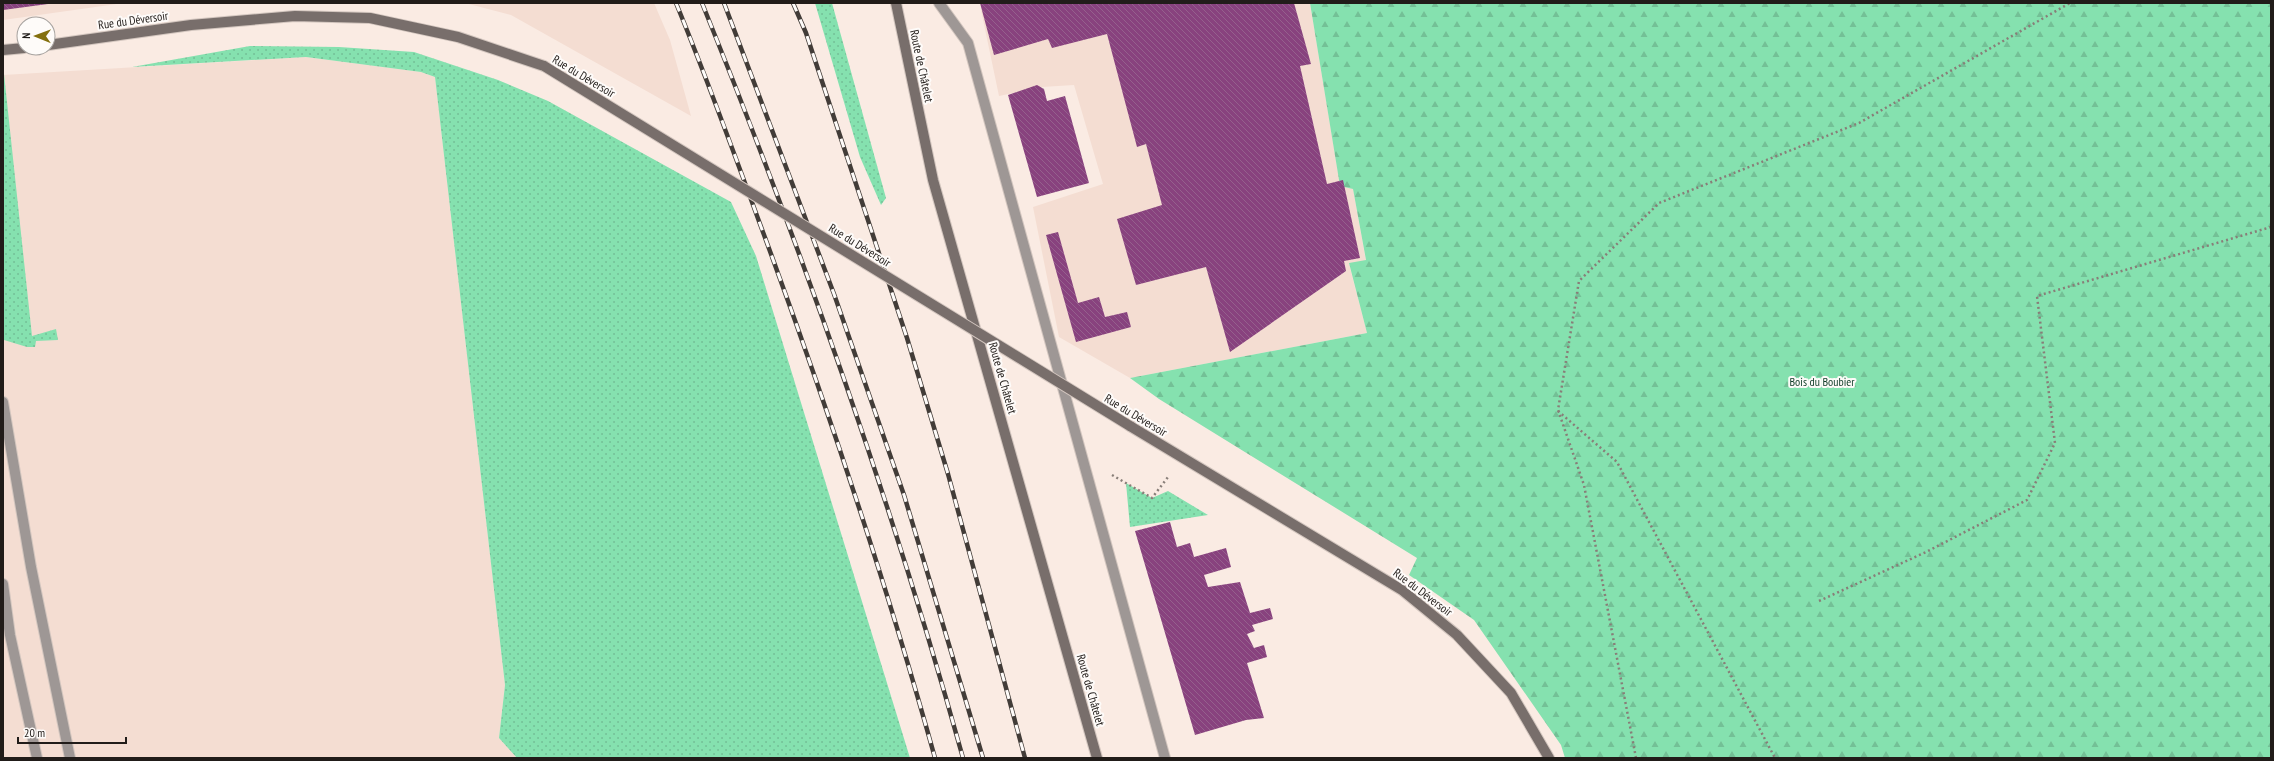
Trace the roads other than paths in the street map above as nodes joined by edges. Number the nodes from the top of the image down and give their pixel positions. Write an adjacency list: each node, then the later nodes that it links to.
1 (896, 3): 10 (main road, Route de Châtelet)
2 (939, 3): 11 (lane)
3 (56, 44): 12 (main road, Rue du Déversoir, bridge)
4 (16, 49): 5 (main road)
5 (3, 50)
6 (3, 402): 9 (lane)
7 (3, 584): 8 (lane)
8 (37, 758)
9 (70, 758)
10 (1096, 758)
11 (1165, 758)
12 (1550, 758)

